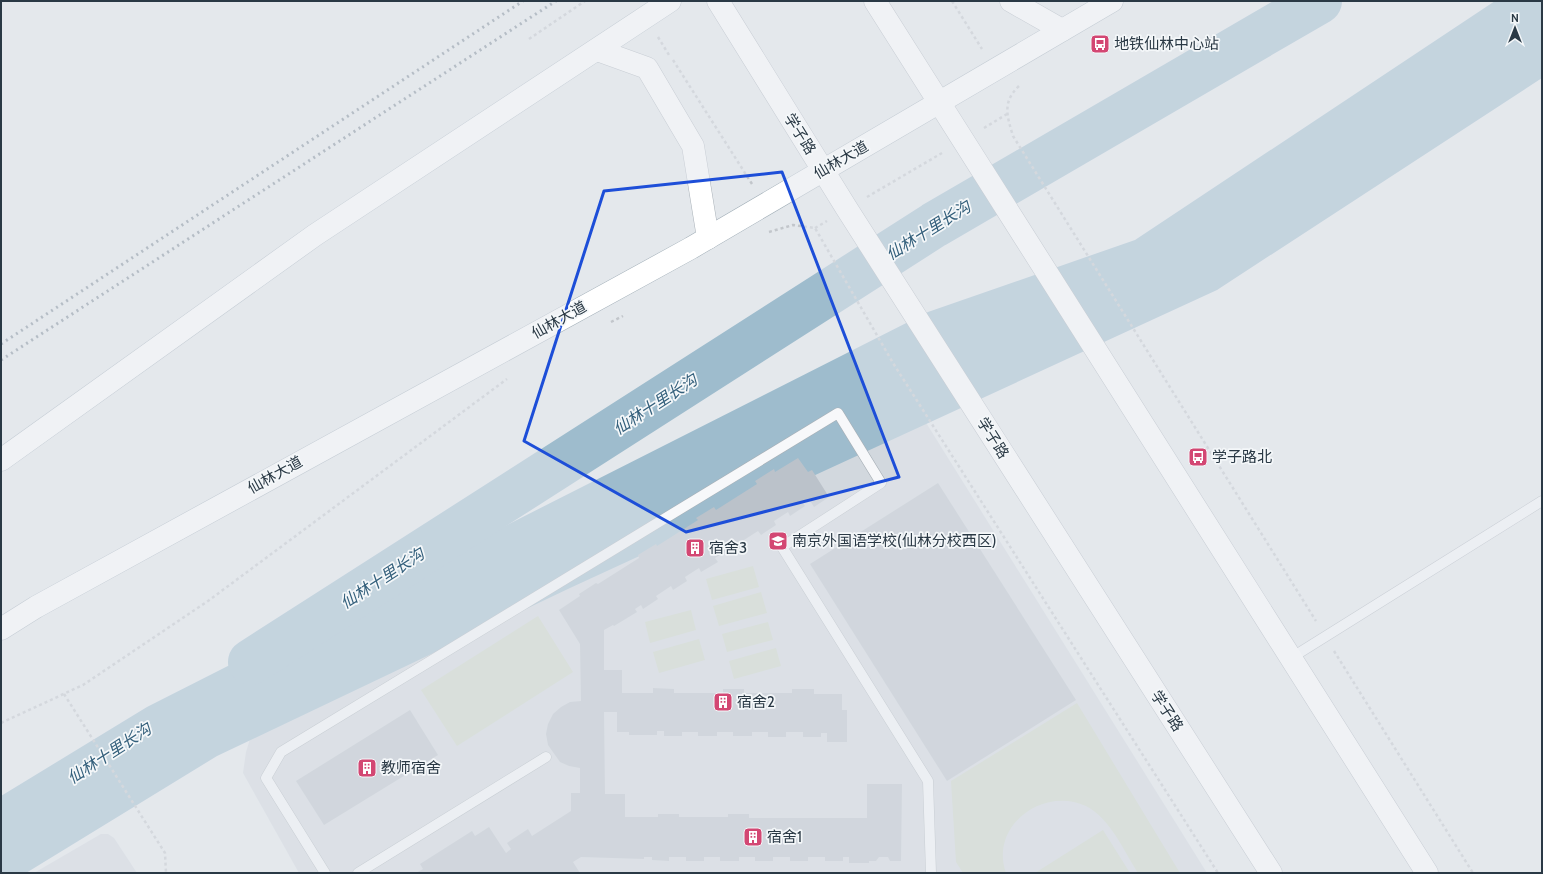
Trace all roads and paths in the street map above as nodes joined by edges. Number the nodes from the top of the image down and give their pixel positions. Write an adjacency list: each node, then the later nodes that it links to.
1 (585, 1): 9 (path)
2 (670, 1): 7 (main road)
3 (718, 1): 15 (main road, 学子路)
4 (875, 1): 11 (main road)
5 (1011, 1): 8 (main road)
6 (1112, 1): 8 (main road, 仙林大道)
7 (646, 17): 10 (main road); 16 (path)
8 (1062, 30): 11 (main road, 仙林大道)
9 (529, 39)
10 (597, 50): 21 (main road); 25 (main road)
11 (939, 102): 14 (main road); 15 (main road, 仙林大道)
12 (1007, 114): 14 (path)
13 (1013, 136): 27 (path)
14 (963, 140): 17 (path); 30 (main road)
15 (823, 171): 16 (main road, 仙林大道); 17 (main road, 学子路)
16 (765, 205): 19 (path); 21 (main road, 仙林大道)
17 (847, 209): 18 (path); 39 (main road, 学子路)
18 (815, 228): 19 (path); 38 (path)
19 (780, 229): 20 (path)
20 (768, 232)
21 (708, 238): 28 (main road, 仙林大道)
22 (624, 315): 23 (path)
23 (610, 322)
24 (512, 375): 31 (path)
25 (1, 460)
26 (1542, 501): 30 (lane)
27 (1316, 622)
28 (1, 629)
29 (1333, 649): 41 (path)
30 (1291, 658): 40 (main road)
31 (64, 694): 32 (path); 34 (path)
32 (1, 723)
33 (546, 757): 36 (lane)
34 (166, 873)
35 (325, 873): 37 (lane)
36 (358, 873)
37 (931, 873)
38 (1218, 873)
39 (1271, 873)
40 (1427, 873)
41 (1473, 873)

